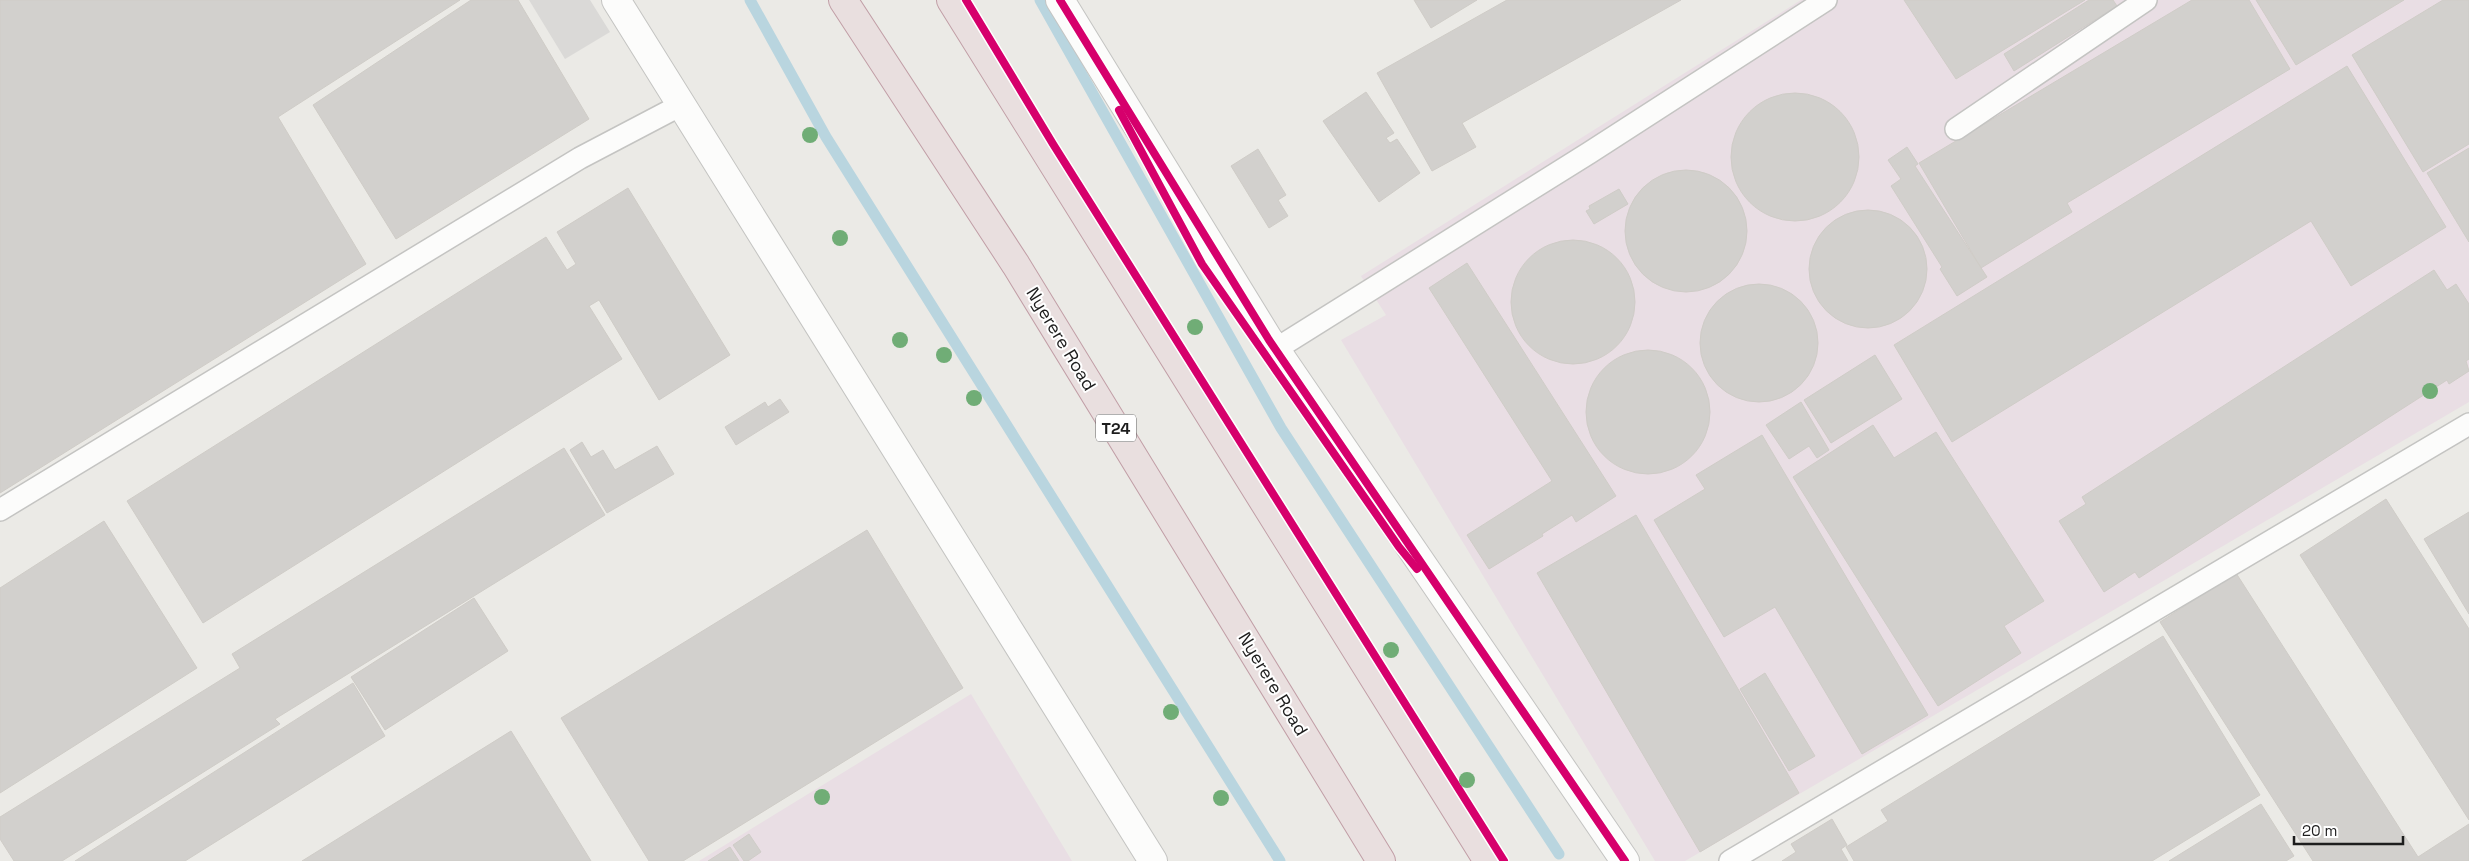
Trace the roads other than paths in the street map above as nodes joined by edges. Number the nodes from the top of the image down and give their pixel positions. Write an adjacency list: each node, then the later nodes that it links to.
1 (616, 0): 7 (street)
2 (843, 0): 13 (highway, Nyerere Road / T24)
3 (952, 0): 14 (highway)
4 (1060, 0): 9 (street)
5 (1826, 0): 9 (lane)
6 (2146, 0): 8 (lane)
7 (681, 105): 11 (lane); 12 (street)
8 (1956, 129)
9 (1276, 349): 15 (street)
10 (2469, 424): 16 (lane)
11 (0, 510)
12 (1152, 861)
13 (1381, 861)
14 (1488, 861)
15 (1626, 861)
16 (1730, 861)

